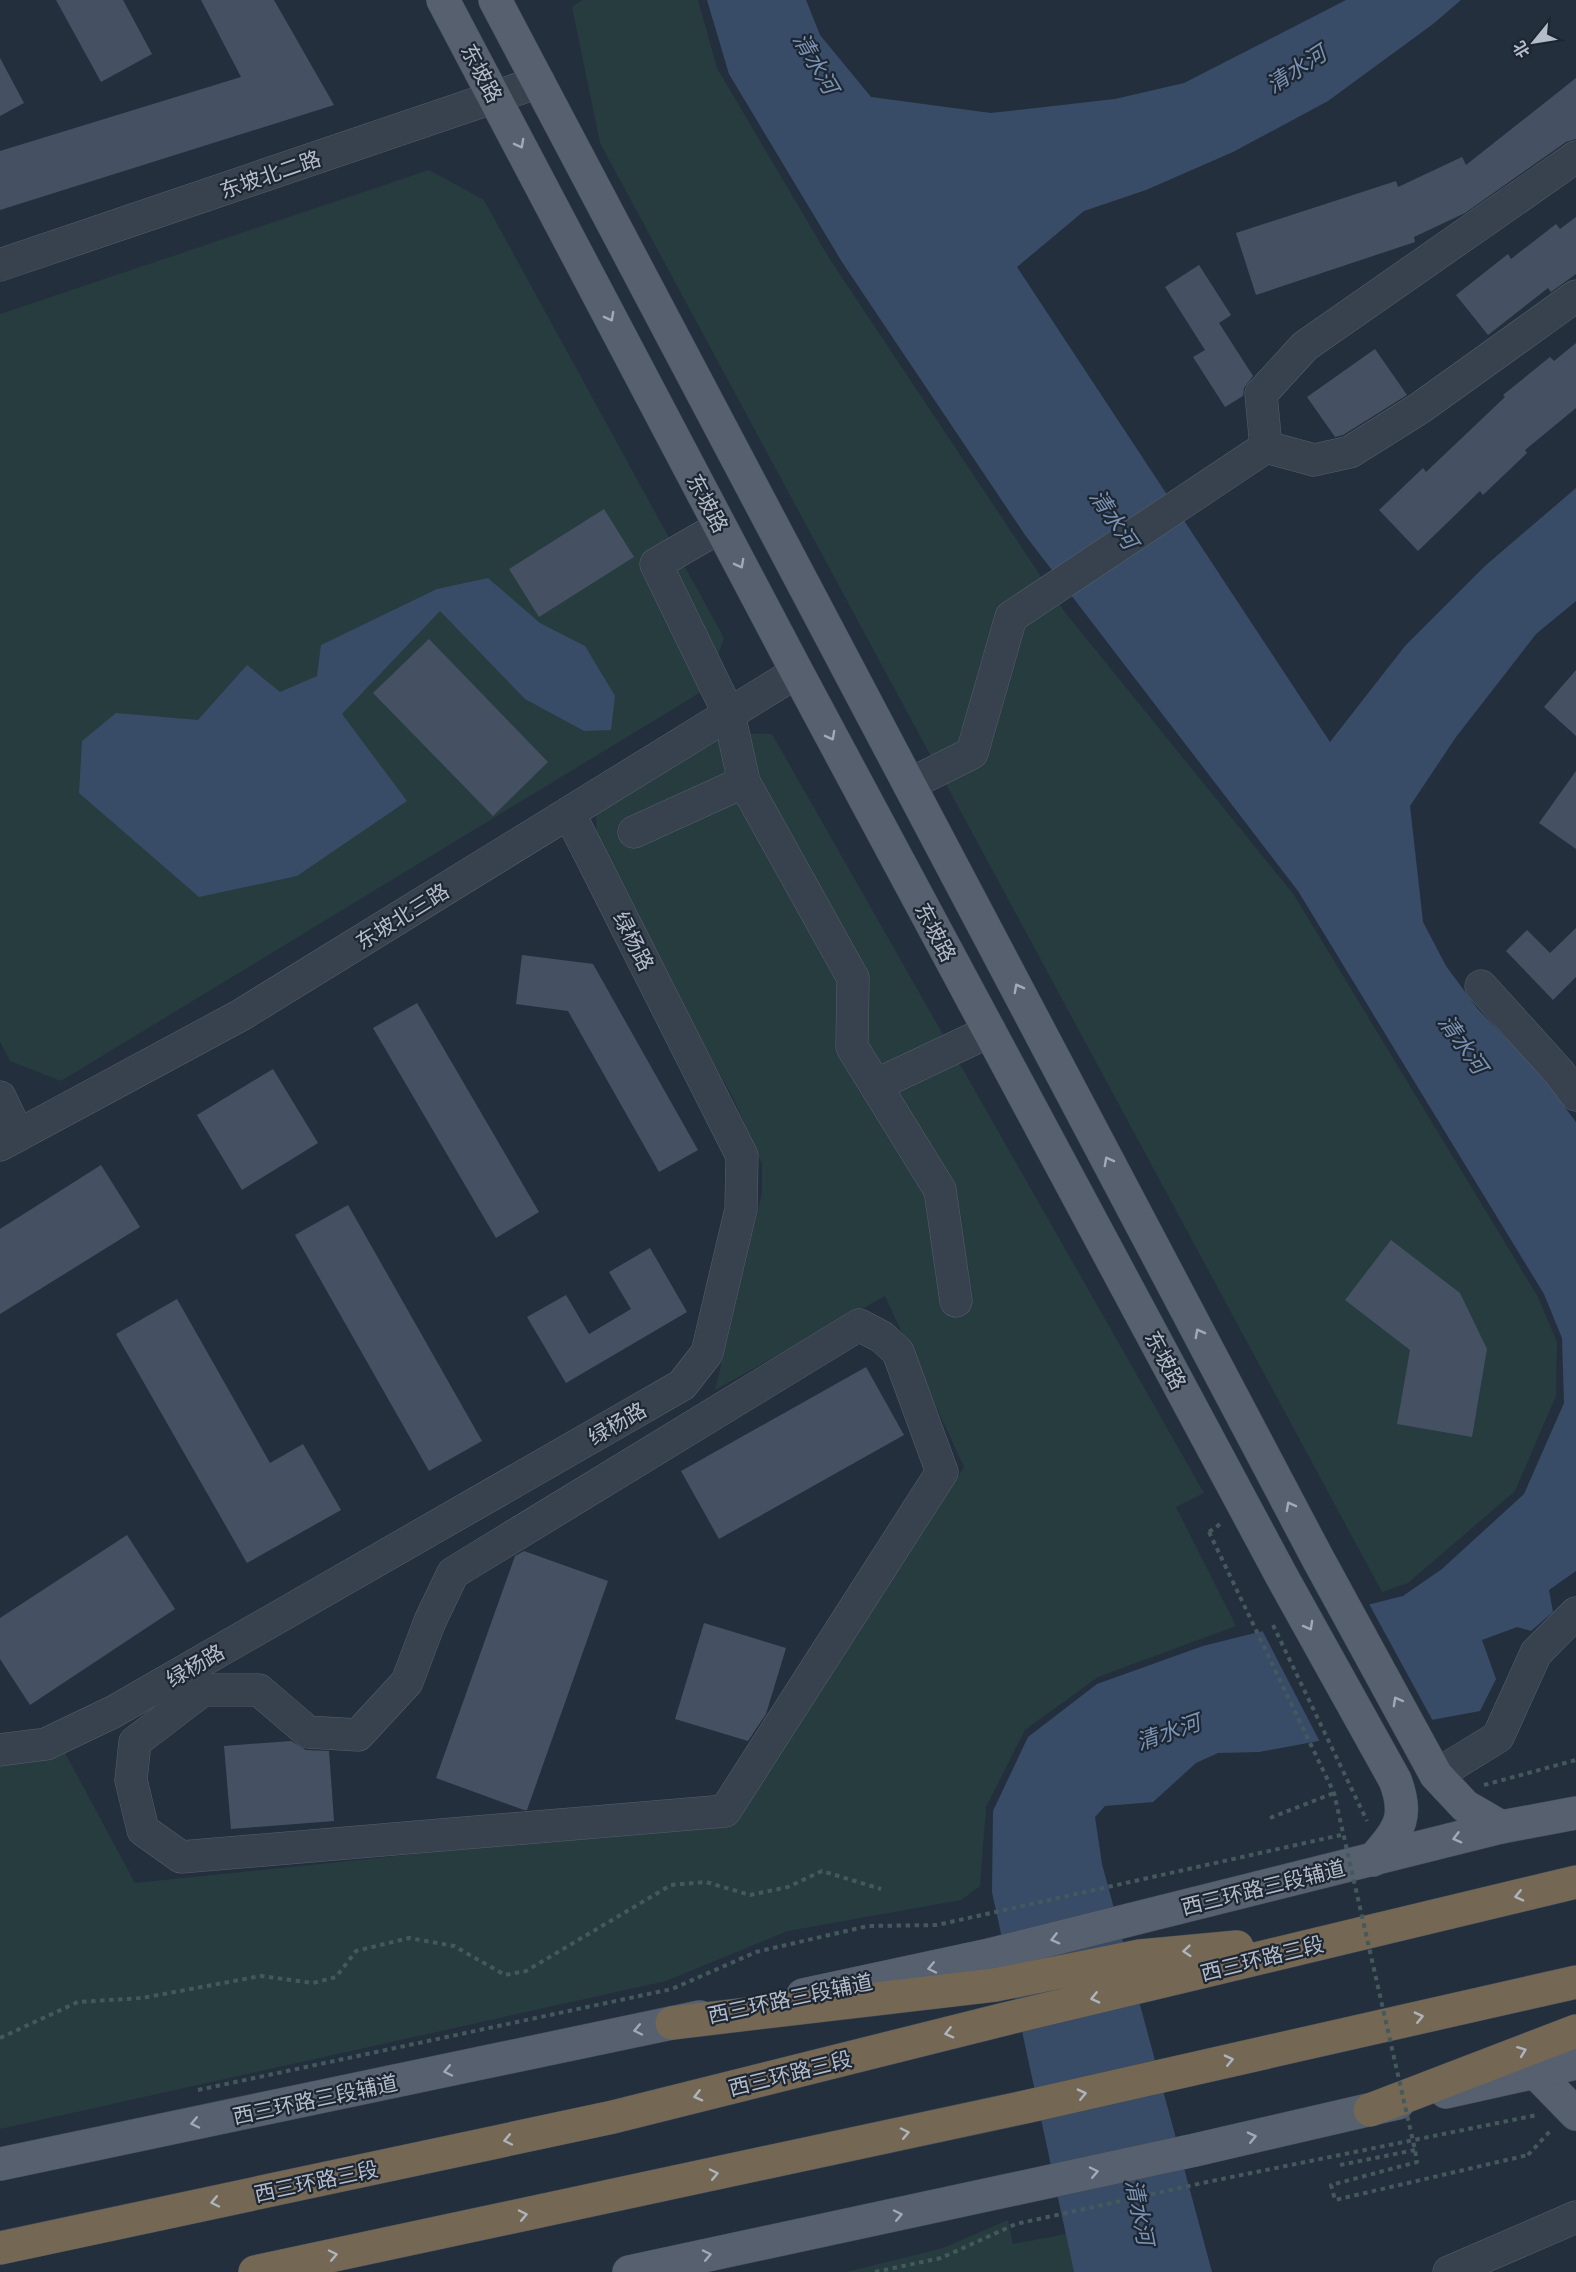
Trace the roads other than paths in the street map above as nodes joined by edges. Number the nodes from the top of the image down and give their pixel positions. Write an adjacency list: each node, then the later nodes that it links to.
1 (443, 0): 4 (main road, 东坡路)
2 (495, 0): 3 (main road, 东坡路)
3 (539, 82): 4 (street, 东坡北二路); 13 (main road, 东坡路)
4 (495, 98): 6 (street, 东坡北二路); 9 (main road, 东坡路, one-way to 9)
5 (1576, 157): 8 (street)
6 (0, 265)
7 (1576, 296): 8 (street)
8 (1266, 447): 13 (street)
9 (720, 527): 10 (main road, 东坡路, one-way to 10); 11 (street)
10 (797, 672): 11 (street, 东坡北三路); 17 (main road, 东坡路, one-way to 17)
11 (729, 714): 12 (street); 14 (street, 东坡北三路)
12 (744, 782): 15 (street); 18 (street)
13 (910, 784): 27 (main road, 东坡路, one-way to 13)
14 (569, 813): 21 (street, 东坡北三路); 24 (street, 绿杨路)
15 (634, 832)
16 (1481, 986): 19 (street)
17 (990, 1031): 18 (street); 28 (main road, 东坡路, one-way to 28)
18 (876, 1085): 22 (street)
19 (1576, 1095)
20 (0, 1097): 21 (street)
21 (9, 1140)
22 (956, 1301)
23 (1576, 1612): 27 (street)
24 (113, 1712): 25 (street); 26 (street, 绿杨路)
25 (135, 1742): 25 (street)
26 (0, 1750)
27 (1439, 1774): 28 (main road); 30 (main road, 东坡路)
28 (1395, 1780): 31 (main road, 东坡路)
29 (1576, 1813): 30 (main road, 西三环路三段辅道)
30 (1501, 1827): 31 (main road, 西三环路三段辅道, one-way to 31)
31 (1372, 1844): 33 (main road, 西三环路三段辅道, one-way to 33)
32 (1576, 1882): 34 (highway, 西三环路三段, one-way to 34)
33 (992, 1970): 34 (highway); 36 (highway, one-way to 36)
34 (1146, 1970): 44 (highway, 西三环路三段, one-way to 44)
35 (1576, 1982): 45 (highway, one-way to 35)
36 (672, 2023): 42 (main road, 西三环路三段辅道, one-way to 42)
37 (1576, 2031): 40 (highway, one-way to 37)
38 (1576, 2063): 39 (main road)
39 (1535, 2072): 40 (main road); 41 (main road)
40 (1370, 2110): 46 (main road, one-way to 40)
41 (1573, 2111)
42 (0, 2164)
43 (1576, 2217): 47 (street)
44 (0, 2248)
45 (255, 2272)
46 (629, 2272)
47 (1449, 2272)

